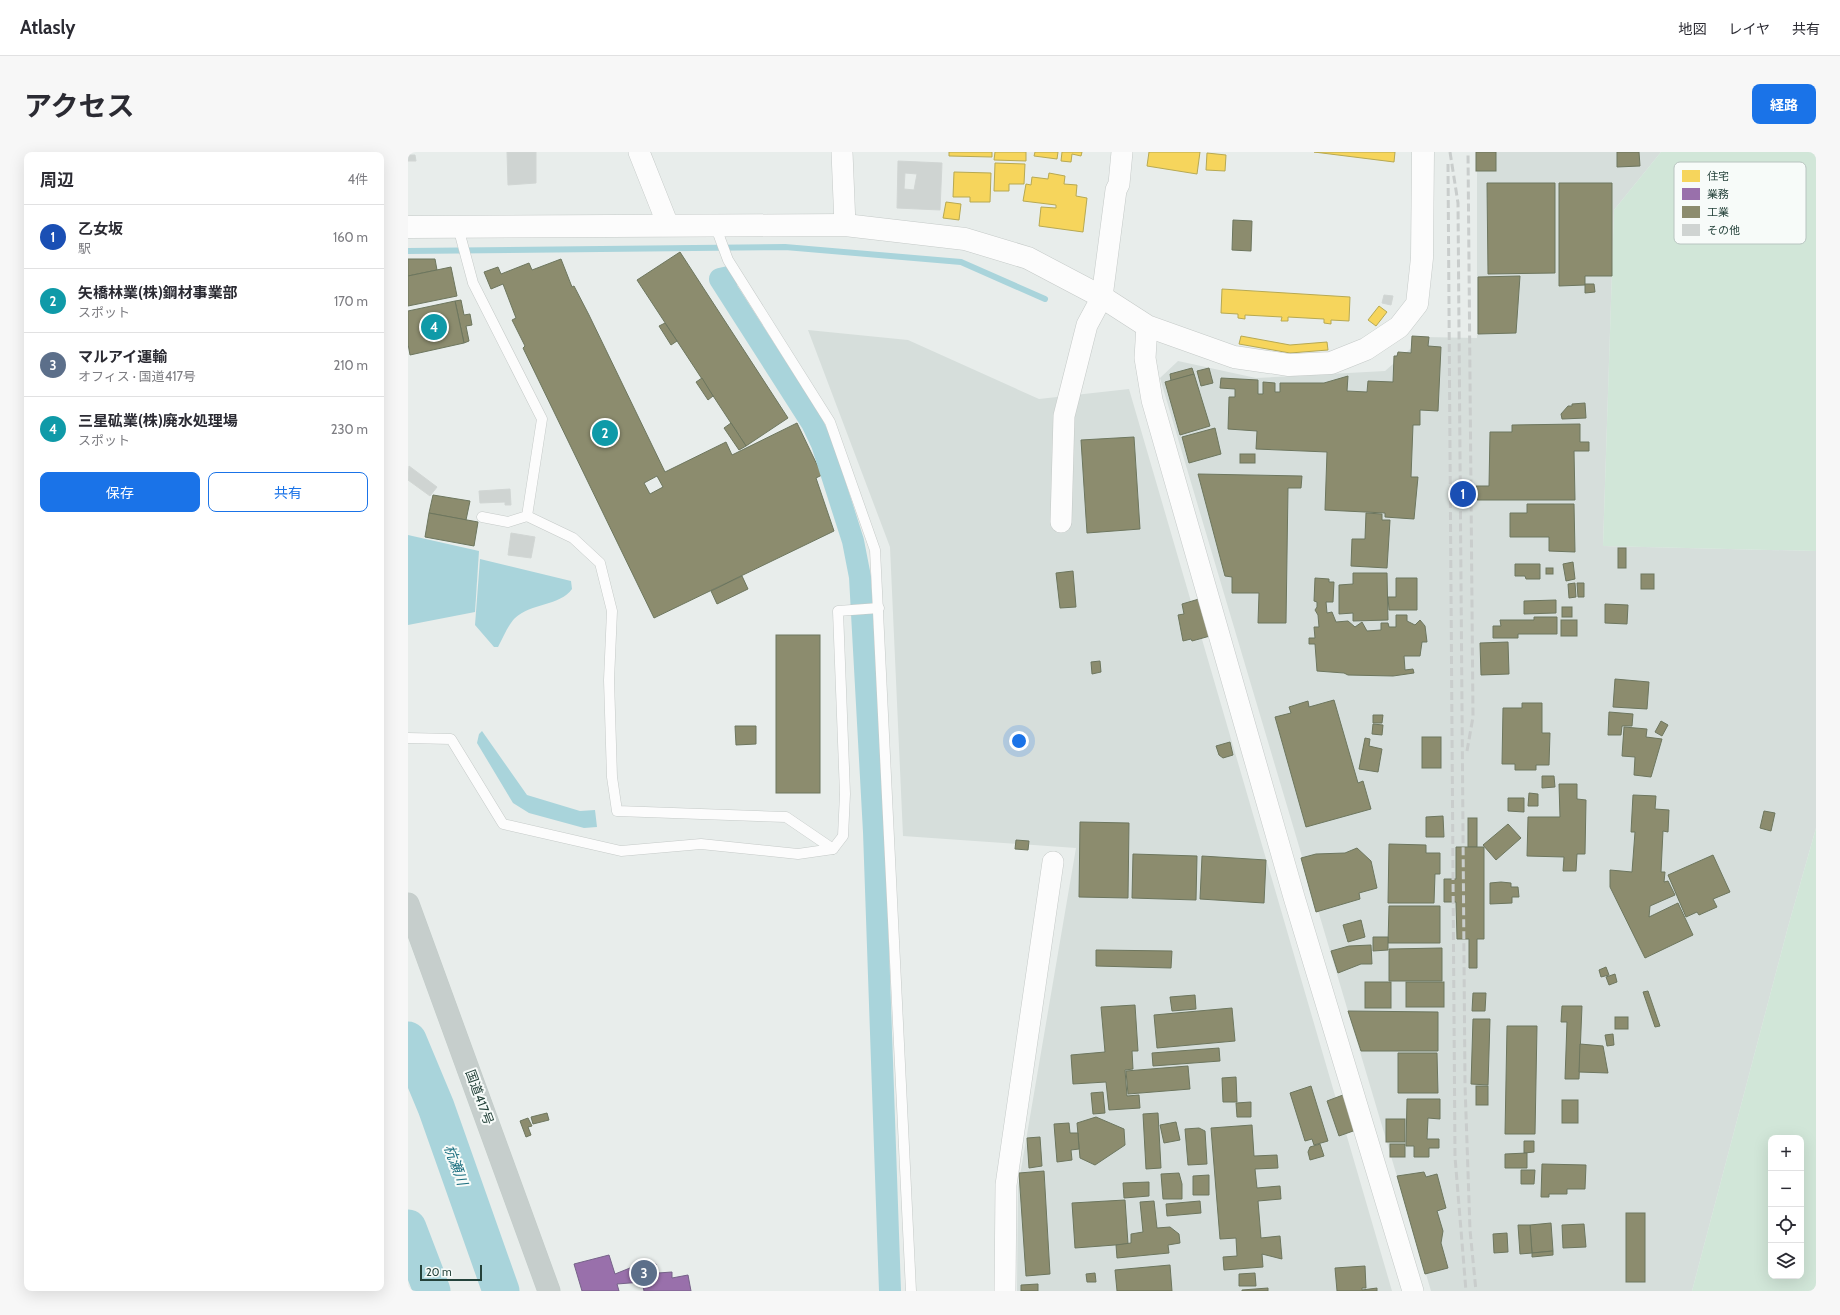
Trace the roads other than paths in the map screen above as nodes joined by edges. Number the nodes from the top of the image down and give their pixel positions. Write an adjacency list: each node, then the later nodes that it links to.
1 (639, 152): 5 (street)
2 (842, 152): 6 (street)
3 (1122, 152): 10 (street)
4 (1423, 152): 11 (street)
5 (668, 225): 8 (street); 9 (street)
6 (845, 225): 8 (street); 10 (street)
7 (408, 227): 9 (street)
8 (718, 232): 15 (lane)
9 (460, 234): 12 (lane)
10 (1102, 297): 11 (street); 14 (street)
11 (1147, 326): 23 (street)
12 (527, 516): 13 (lane); 17 (lane)
13 (482, 517)
14 (1060, 522)
15 (879, 608): 17 (lane); 21 (lane)
16 (408, 738): 17 (lane)
17 (833, 849)
18 (1053, 862): 22 (street)
19 (408, 904): 20 (highway, 国道417号)
20 (549, 1291)
21 (911, 1291)
22 (1005, 1291)
23 (1413, 1291)

